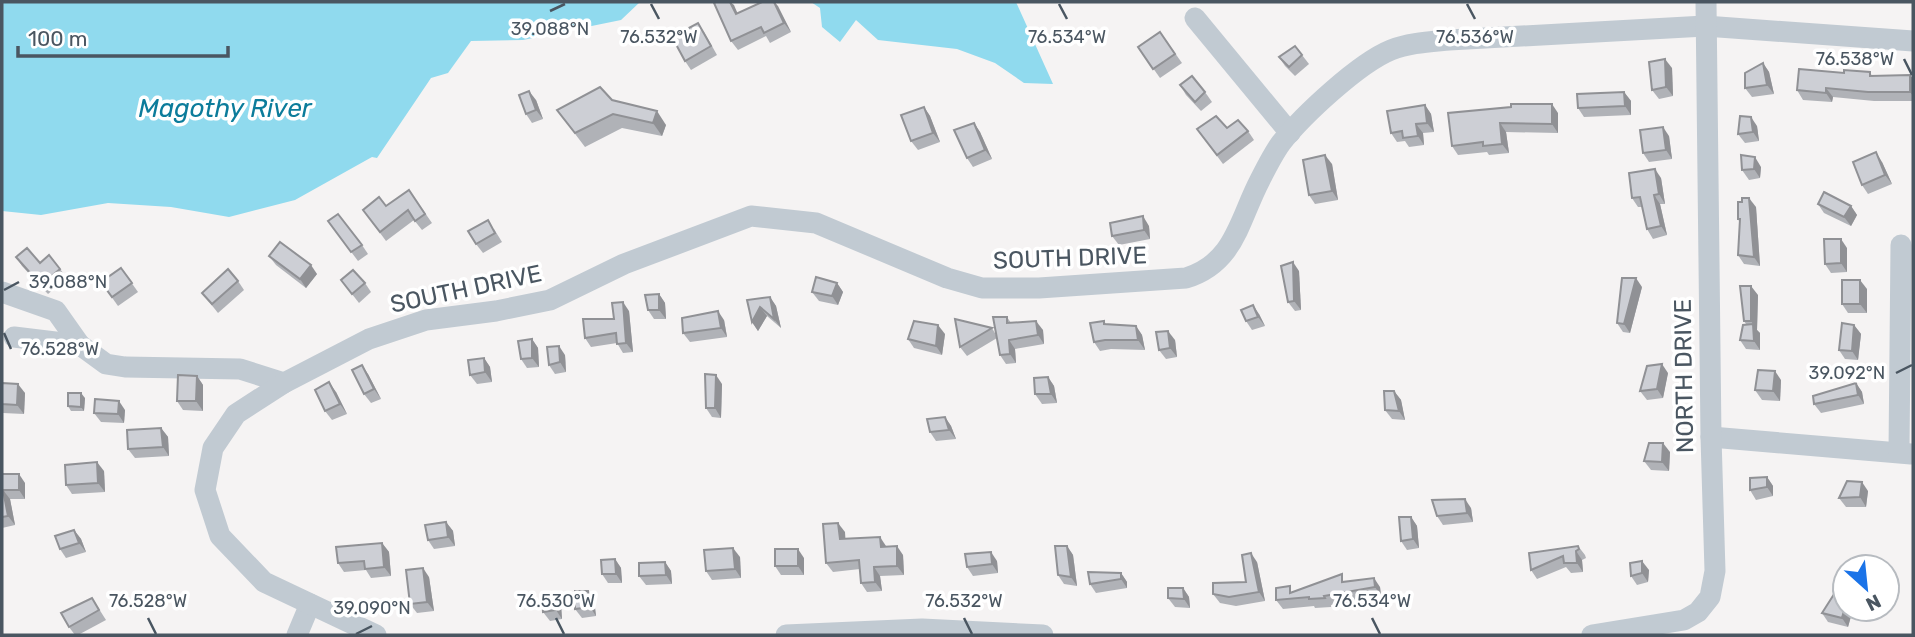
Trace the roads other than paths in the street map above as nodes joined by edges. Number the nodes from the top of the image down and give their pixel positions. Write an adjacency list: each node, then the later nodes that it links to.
1 (1706, 2): 3 (street, NORTH DRIVE)
2 (1195, 18): 5 (street)
3 (1705, 26): 4 (street, SOUTH DRIVE); 5 (street, SOUTH DRIVE); 11 (street, NORTH DRIVE)
4 (1913, 41)
5 (1290, 133): 10 (street, SOUTH DRIVE)
6 (1901, 245): 12 (street)
7 (2, 292): 9 (street)
8 (13, 337): 9 (street)
9 (80, 345): 10 (street)
10 (284, 383): 13 (street)
11 (1711, 437): 12 (street); 18 (street, NORTH DRIVE)
12 (1906, 453)
13 (310, 604): 14 (street); 15 (street)
14 (298, 635)
15 (376, 635)
16 (786, 635): 17 (street)
17 (1043, 635)
18 (1592, 635)

